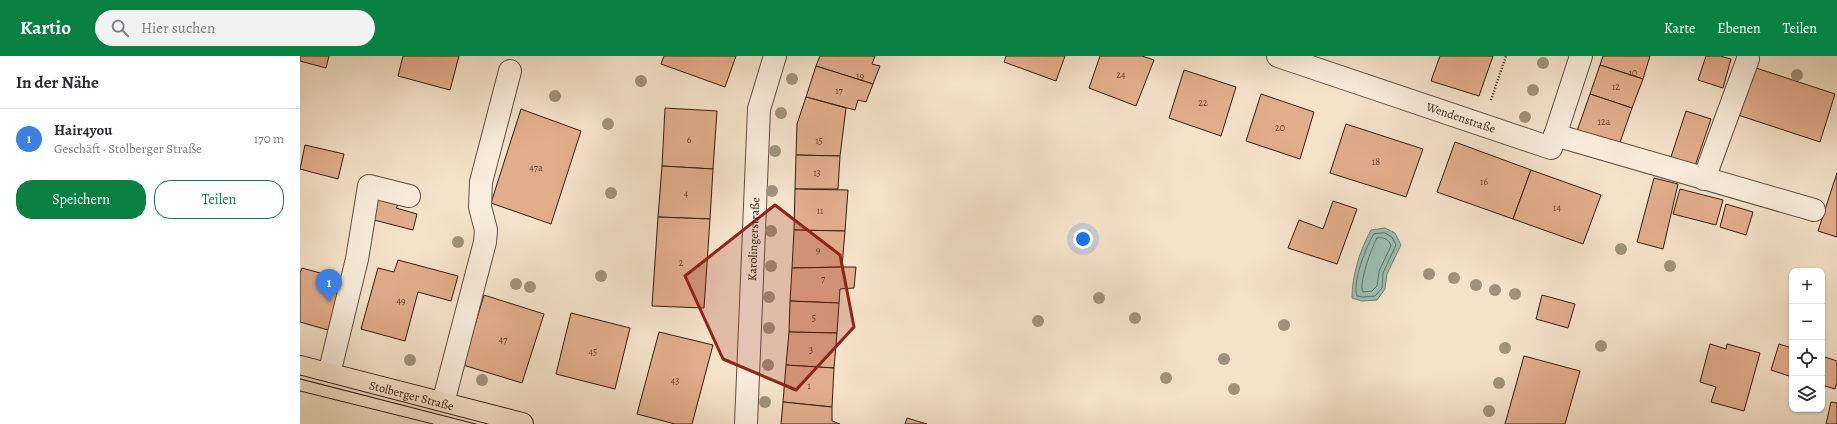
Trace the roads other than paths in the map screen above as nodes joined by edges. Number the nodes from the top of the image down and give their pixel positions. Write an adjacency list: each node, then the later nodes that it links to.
1 (775, 56): 14 (street, Karolingerstraße)
2 (1278, 56): 6 (street, Wendenstraße)
3 (1581, 56): 6 (street, Wendenstraße)
4 (1748, 59): 7 (street)
5 (510, 71): 12 (street)
6 (1555, 135): 7 (street)
7 (1704, 179): 9 (street)
8 (408, 196): 11 (street)
9 (1814, 210)
10 (300, 367): 11 (main road, Stolberger Straße)
11 (328, 374): 12 (main road, Stolberger Straße)
12 (443, 403): 13 (main road, Stolberger Straße)
13 (522, 424)
14 (746, 424)

